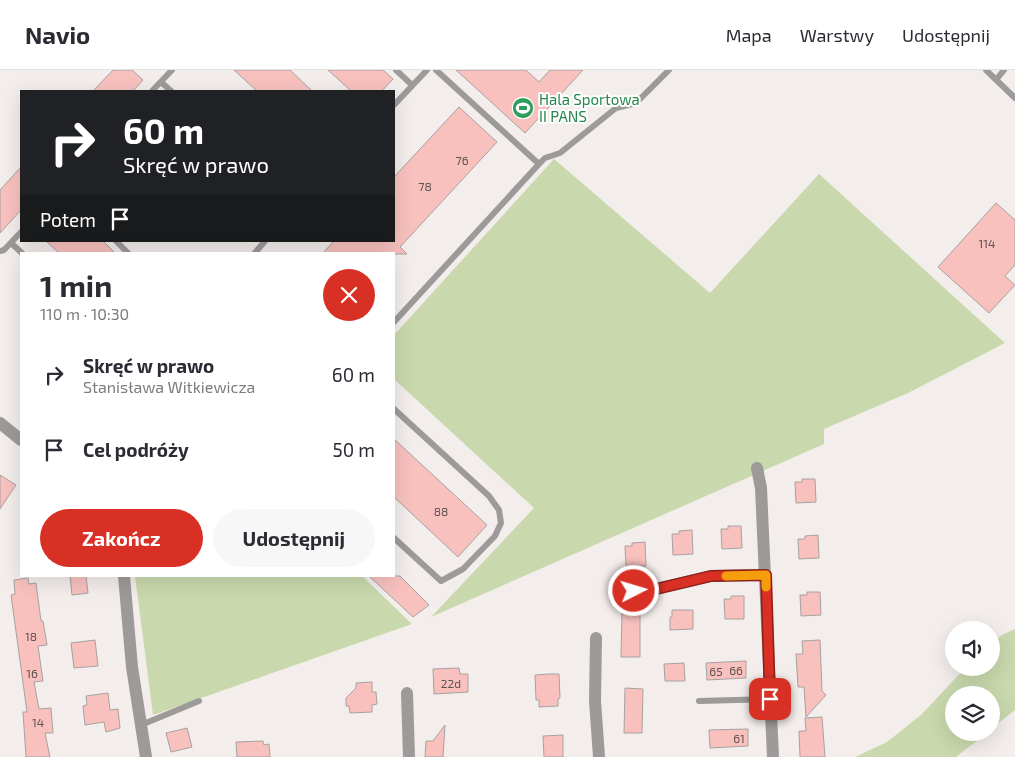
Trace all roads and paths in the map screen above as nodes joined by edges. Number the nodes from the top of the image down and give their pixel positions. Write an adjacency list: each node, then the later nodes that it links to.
1 (172, 70): 9 (lane)
2 (396, 70): 10 (lane)
3 (427, 70): 10 (lane)
4 (436, 70): 15 (lane)
5 (669, 70): 15 (lane)
6 (986, 70): 8 (lane)
7 (1004, 70): 8 (lane)
8 (996, 80): 13 (lane)
9 (161, 82): 11 (lane); 12 (lane)
10 (412, 85): 14 (lane)
11 (153, 90)
12 (170, 90)
13 (1015, 98)
14 (395, 104)
15 (539, 164): 24 (lane)
16 (20, 233): 17 (lane)
17 (11, 242): 20 (lane); 21 (lane)
18 (117, 242): 22 (lane)
19 (264, 242): 23 (lane)
20 (0, 251)
21 (22, 252)
22 (127, 252)
23 (256, 252)
24 (395, 321)
25 (395, 410): 29 (lane)
26 (0, 423): 27 (street)
27 (20, 439)
28 (757, 468): 30 (street)
29 (395, 539)
30 (766, 575): 32 (street); 35 (street)
31 (124, 577): 38 (street)
32 (616, 591)
33 (596, 638): 41 (street)
34 (407, 692): 40 (street)
35 (770, 699): 37 (lane); 42 (street)
36 (199, 701): 38 (lane)
37 (699, 701)
38 (141, 725): 39 (street)
39 (146, 757)
40 (409, 757)
41 (599, 757)
42 (773, 757)

